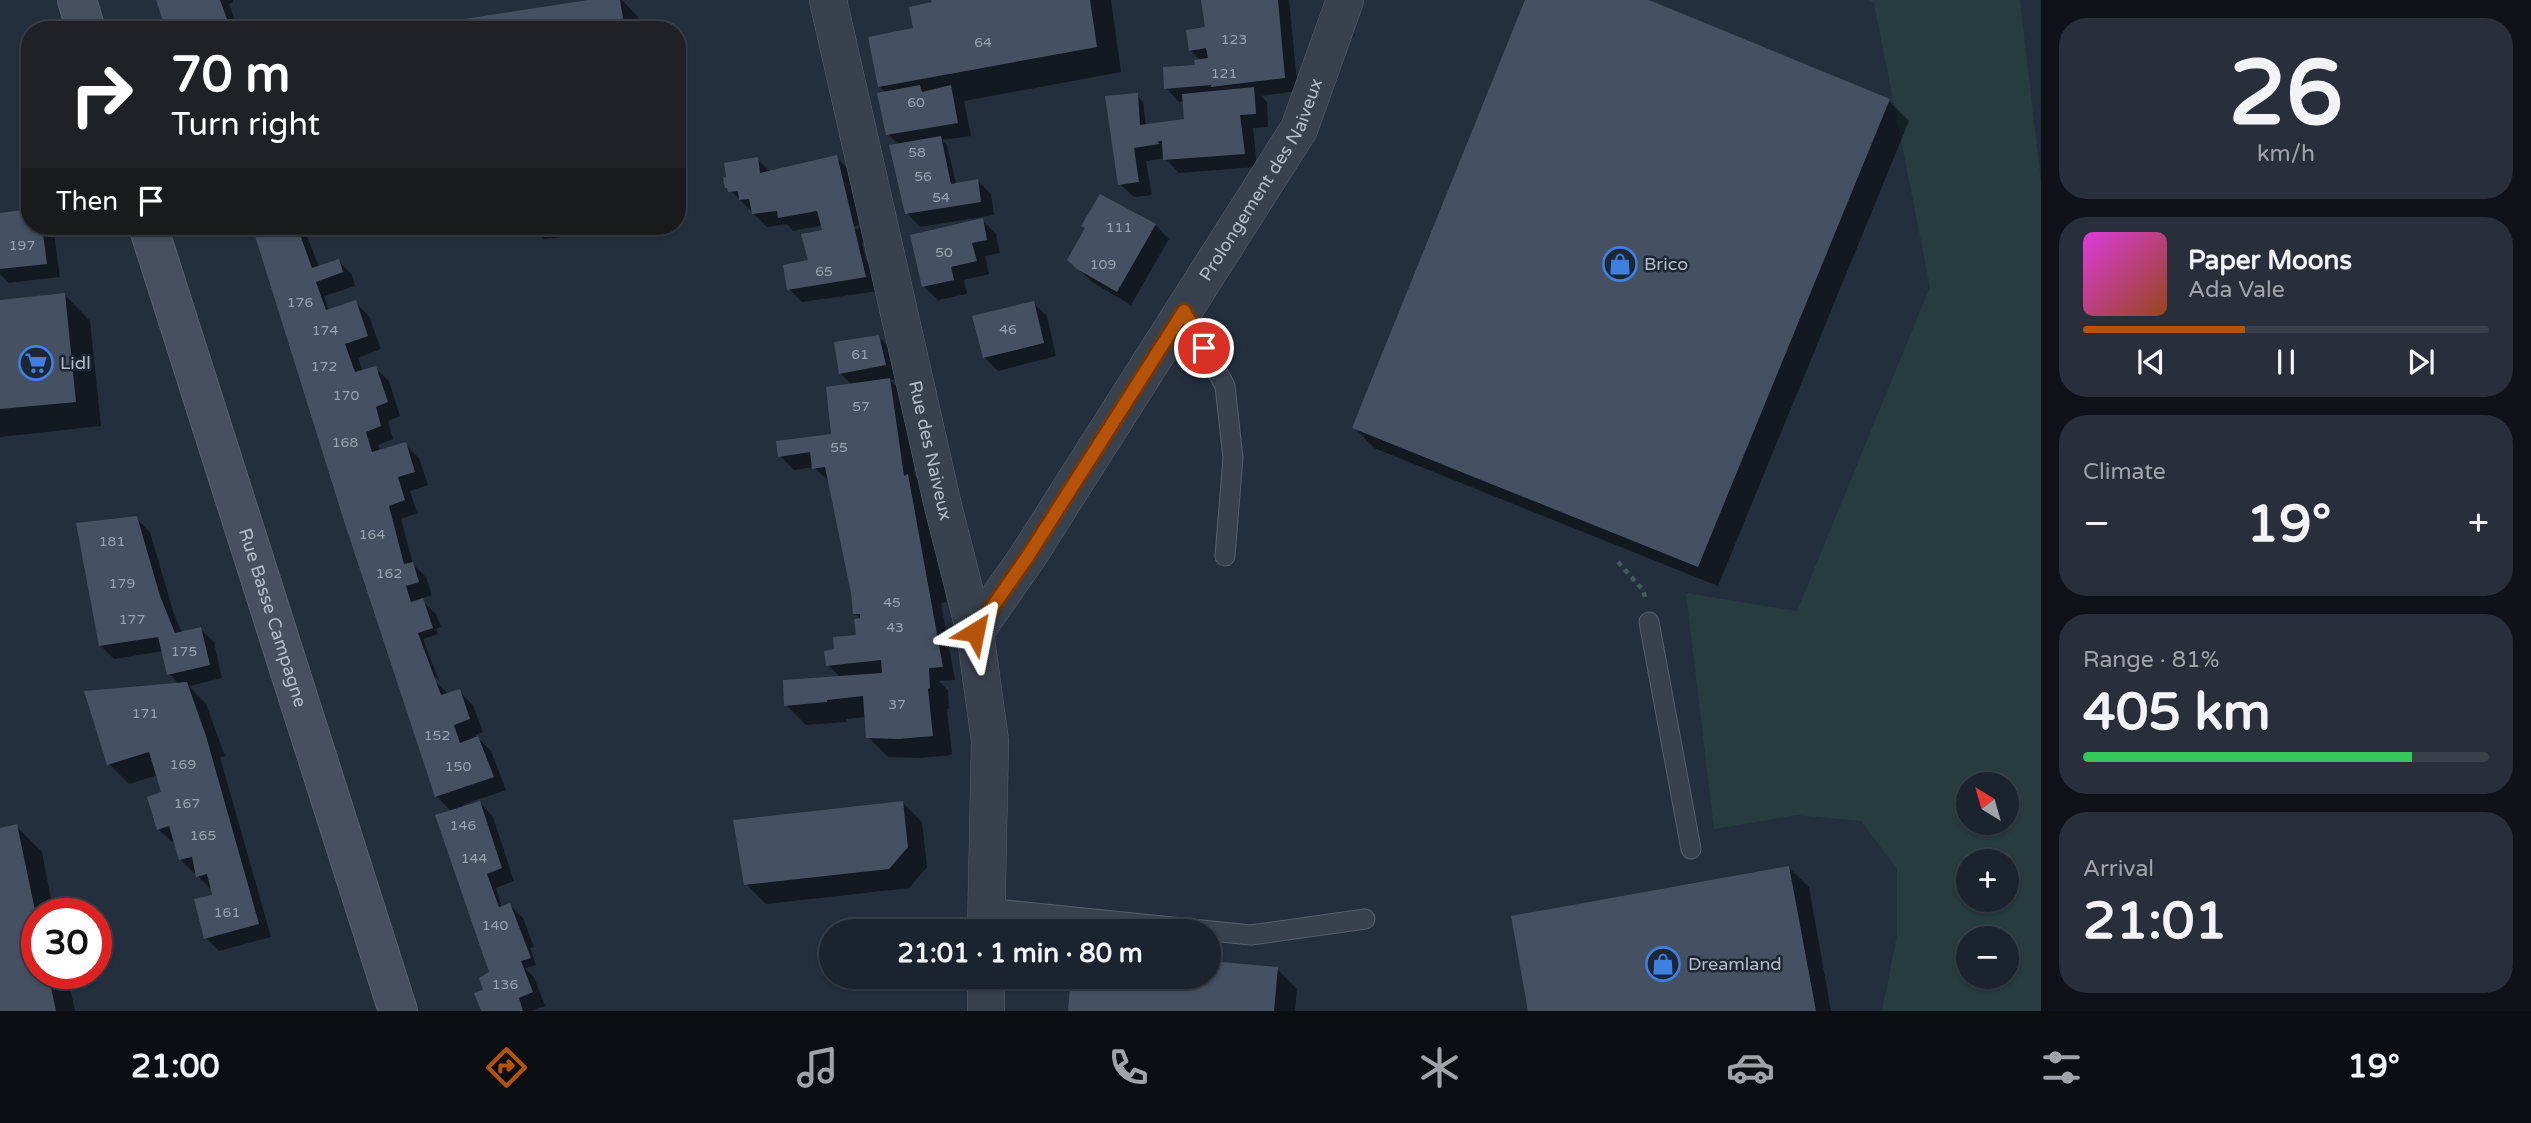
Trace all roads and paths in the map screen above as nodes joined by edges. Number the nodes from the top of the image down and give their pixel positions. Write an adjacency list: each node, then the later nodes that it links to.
1 (77, 0): 4 (main road)
2 (828, 0): 10 (street, Rue des Naiveux)
3 (1345, 0): 6 (street, Prolongement des Naiveux)
4 (83, 21)
5 (151, 235): 16 (main road, Rue Basse Campagne)
6 (1184, 311): 7 (lane); 10 (street, Prolongement des Naiveux)
7 (1224, 556)
8 (1618, 562): 9 (path)
9 (1648, 614): 11 (lane)
10 (975, 632): 12 (street, Rue des Naiveux)
11 (1691, 849)
12 (986, 919)
13 (1365, 919): 14 (lane, Rue des Naiveux)
14 (1221, 933)
15 (986, 989): 17 (street)
16 (398, 1011)
17 (986, 1011)

